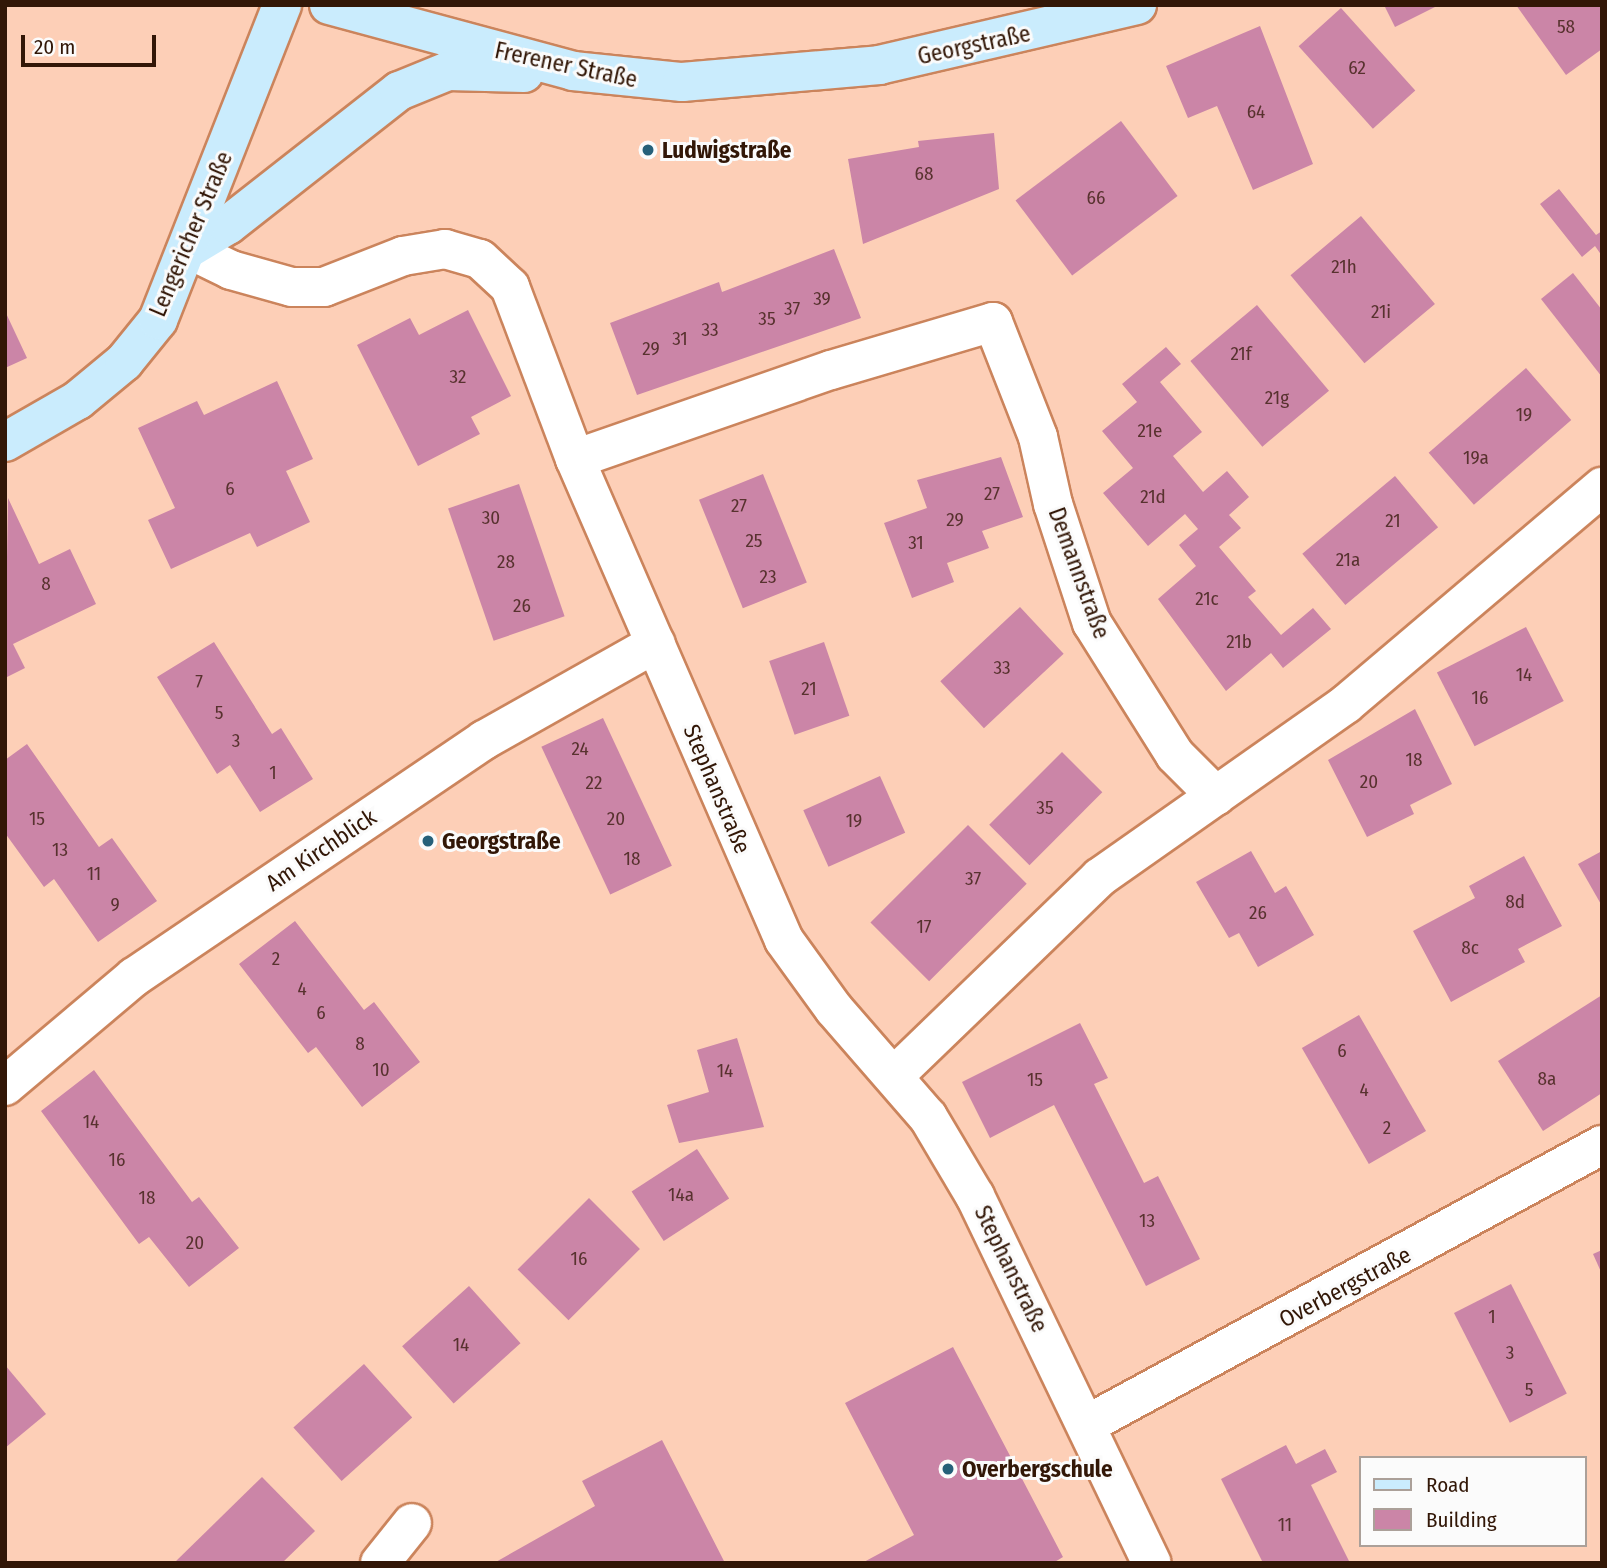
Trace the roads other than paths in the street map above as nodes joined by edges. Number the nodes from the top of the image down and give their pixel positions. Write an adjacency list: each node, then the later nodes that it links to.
1 (282, 5): 6 (main road, Lengericher Straße)
2 (329, 5): 4 (main road, Frerener Straße)
3 (1137, 5): 5 (main road, Georgstraße)
4 (573, 71): 5 (main road, Frerener Straße); 6 (main road)
5 (808, 76)
6 (188, 249): 7 (main road, Lengericher Straße); 8 (street, Stephanstraße)
7 (5, 442)
8 (575, 459): 10 (street, Stephanstraße); 11 (street, Demannstraße)
9 (1602, 487): 11 (street)
10 (656, 643): 12 (street, Stephanstraße); 13 (street, Am Kirchblick)
11 (1216, 796): 12 (street)
12 (894, 1076): 15 (street, Stephanstraße)
13 (5, 1086)
14 (1602, 1145): 15 (street, Overbergstraße)
15 (1086, 1425): 18 (street, Stephanstraße)
16 (412, 1523): 17 (street)
17 (380, 1563)
18 (1152, 1563)

